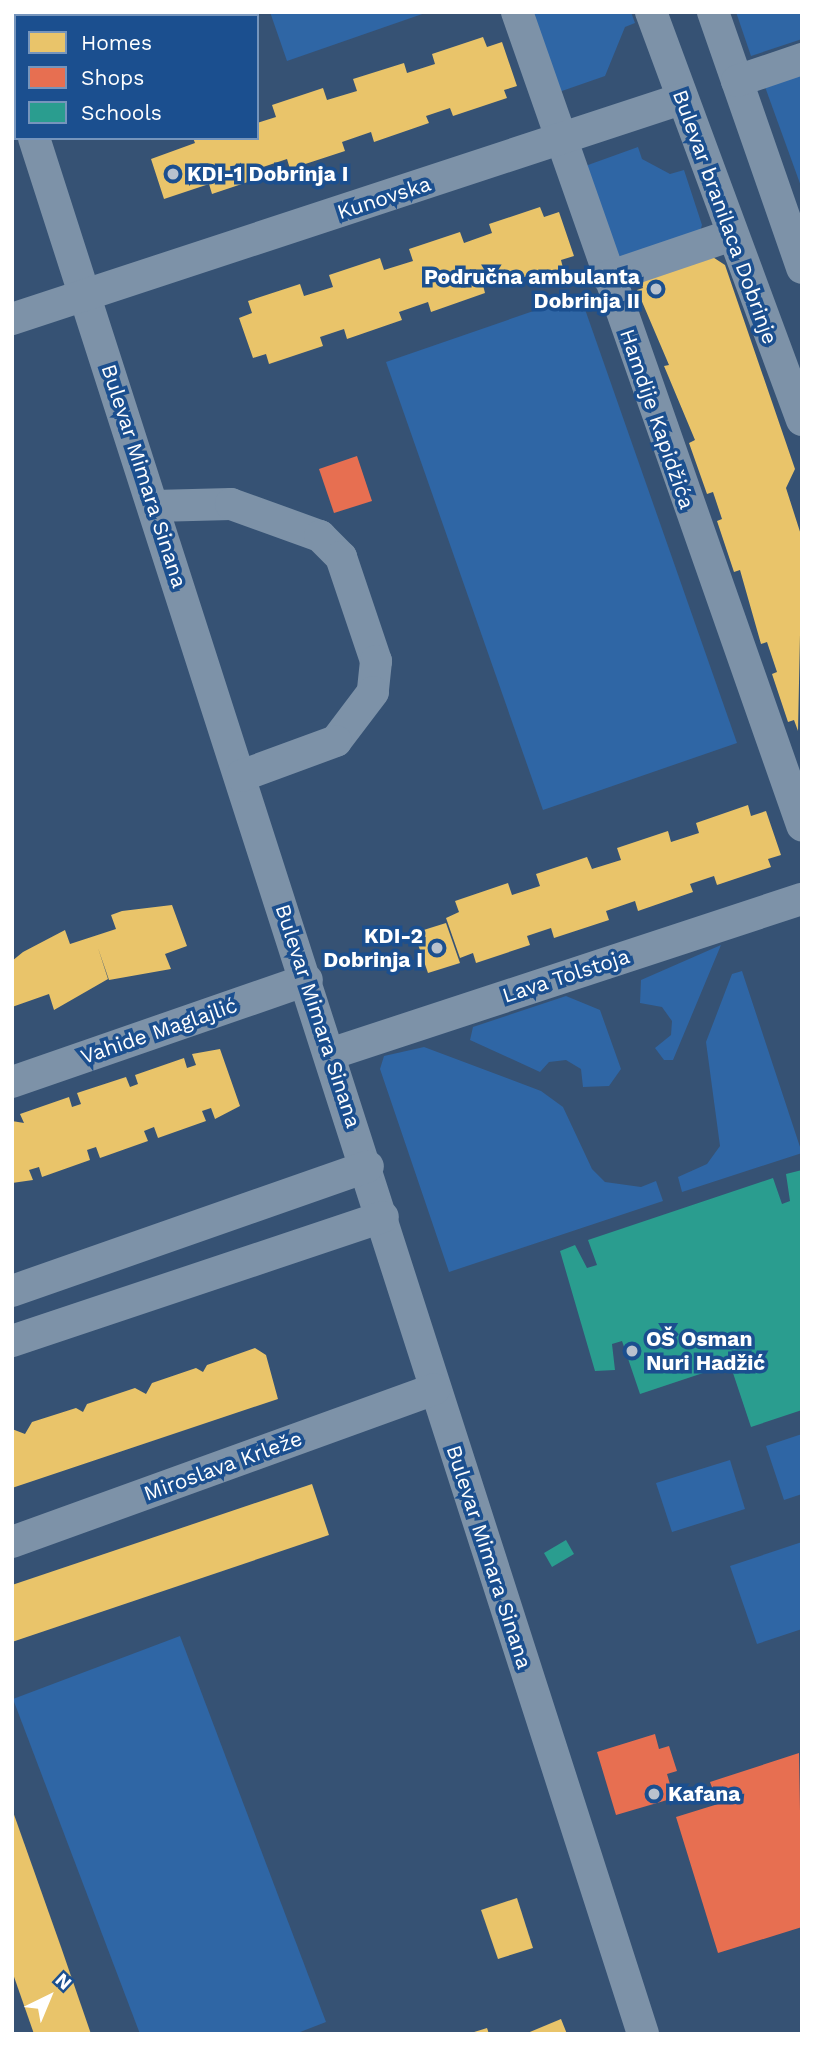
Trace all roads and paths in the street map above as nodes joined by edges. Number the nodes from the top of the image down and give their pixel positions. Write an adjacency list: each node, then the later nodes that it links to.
1 (517, 12): 8 (street, Hamdije Kapidžića)
2 (651, 12): 6 (street, Bulevar branilaca Dobrinje)
3 (713, 12): 5 (street)
4 (802, 59): 5 (street)
5 (737, 82): 10 (street)
6 (681, 99): 8 (street, Kunovska); 9 (street, Bulevar branilaca Dobrinje)
7 (35, 140): 12 (street, Bulevar Mimara Sinana)
8 (561, 141): 11 (street, Hamdije Kapidžića); 12 (street, Kunovska)
9 (732, 235): 11 (street); 14 (street, Bulevar branilaca Dobrinje)
10 (802, 268)
11 (608, 277): 17 (street, Hamdije Kapidžića)
12 (85, 292): 13 (street, Kunovska); 15 (street, Bulevar Mimara Sinana)
13 (12, 319)
14 (802, 420)
15 (154, 506): 16 (street, Bulevar Mimara Sinana); 16 (street)
16 (241, 776): 19 (street, Bulevar Mimara Sinana)
17 (802, 825)
18 (802, 899): 20 (street, Lava Tolstoja)
19 (307, 980): 20 (street, Bulevar Mimara Sinana); 21 (street, Vahide Maglajlić)
20 (330, 1054): 22 (street, Bulevar Mimara Sinana)
21 (12, 1082)
22 (368, 1166): 23 (street, Bulevar Mimara Sinana); 24 (street)
23 (383, 1217): 25 (street); 26 (street, Bulevar Mimara Sinana)
24 (12, 1291)
25 (12, 1341)
26 (434, 1389): 27 (street, Miroslava Krleže); 28 (street, Bulevar Mimara Sinana)
27 (12, 1542)
28 (643, 2034)

